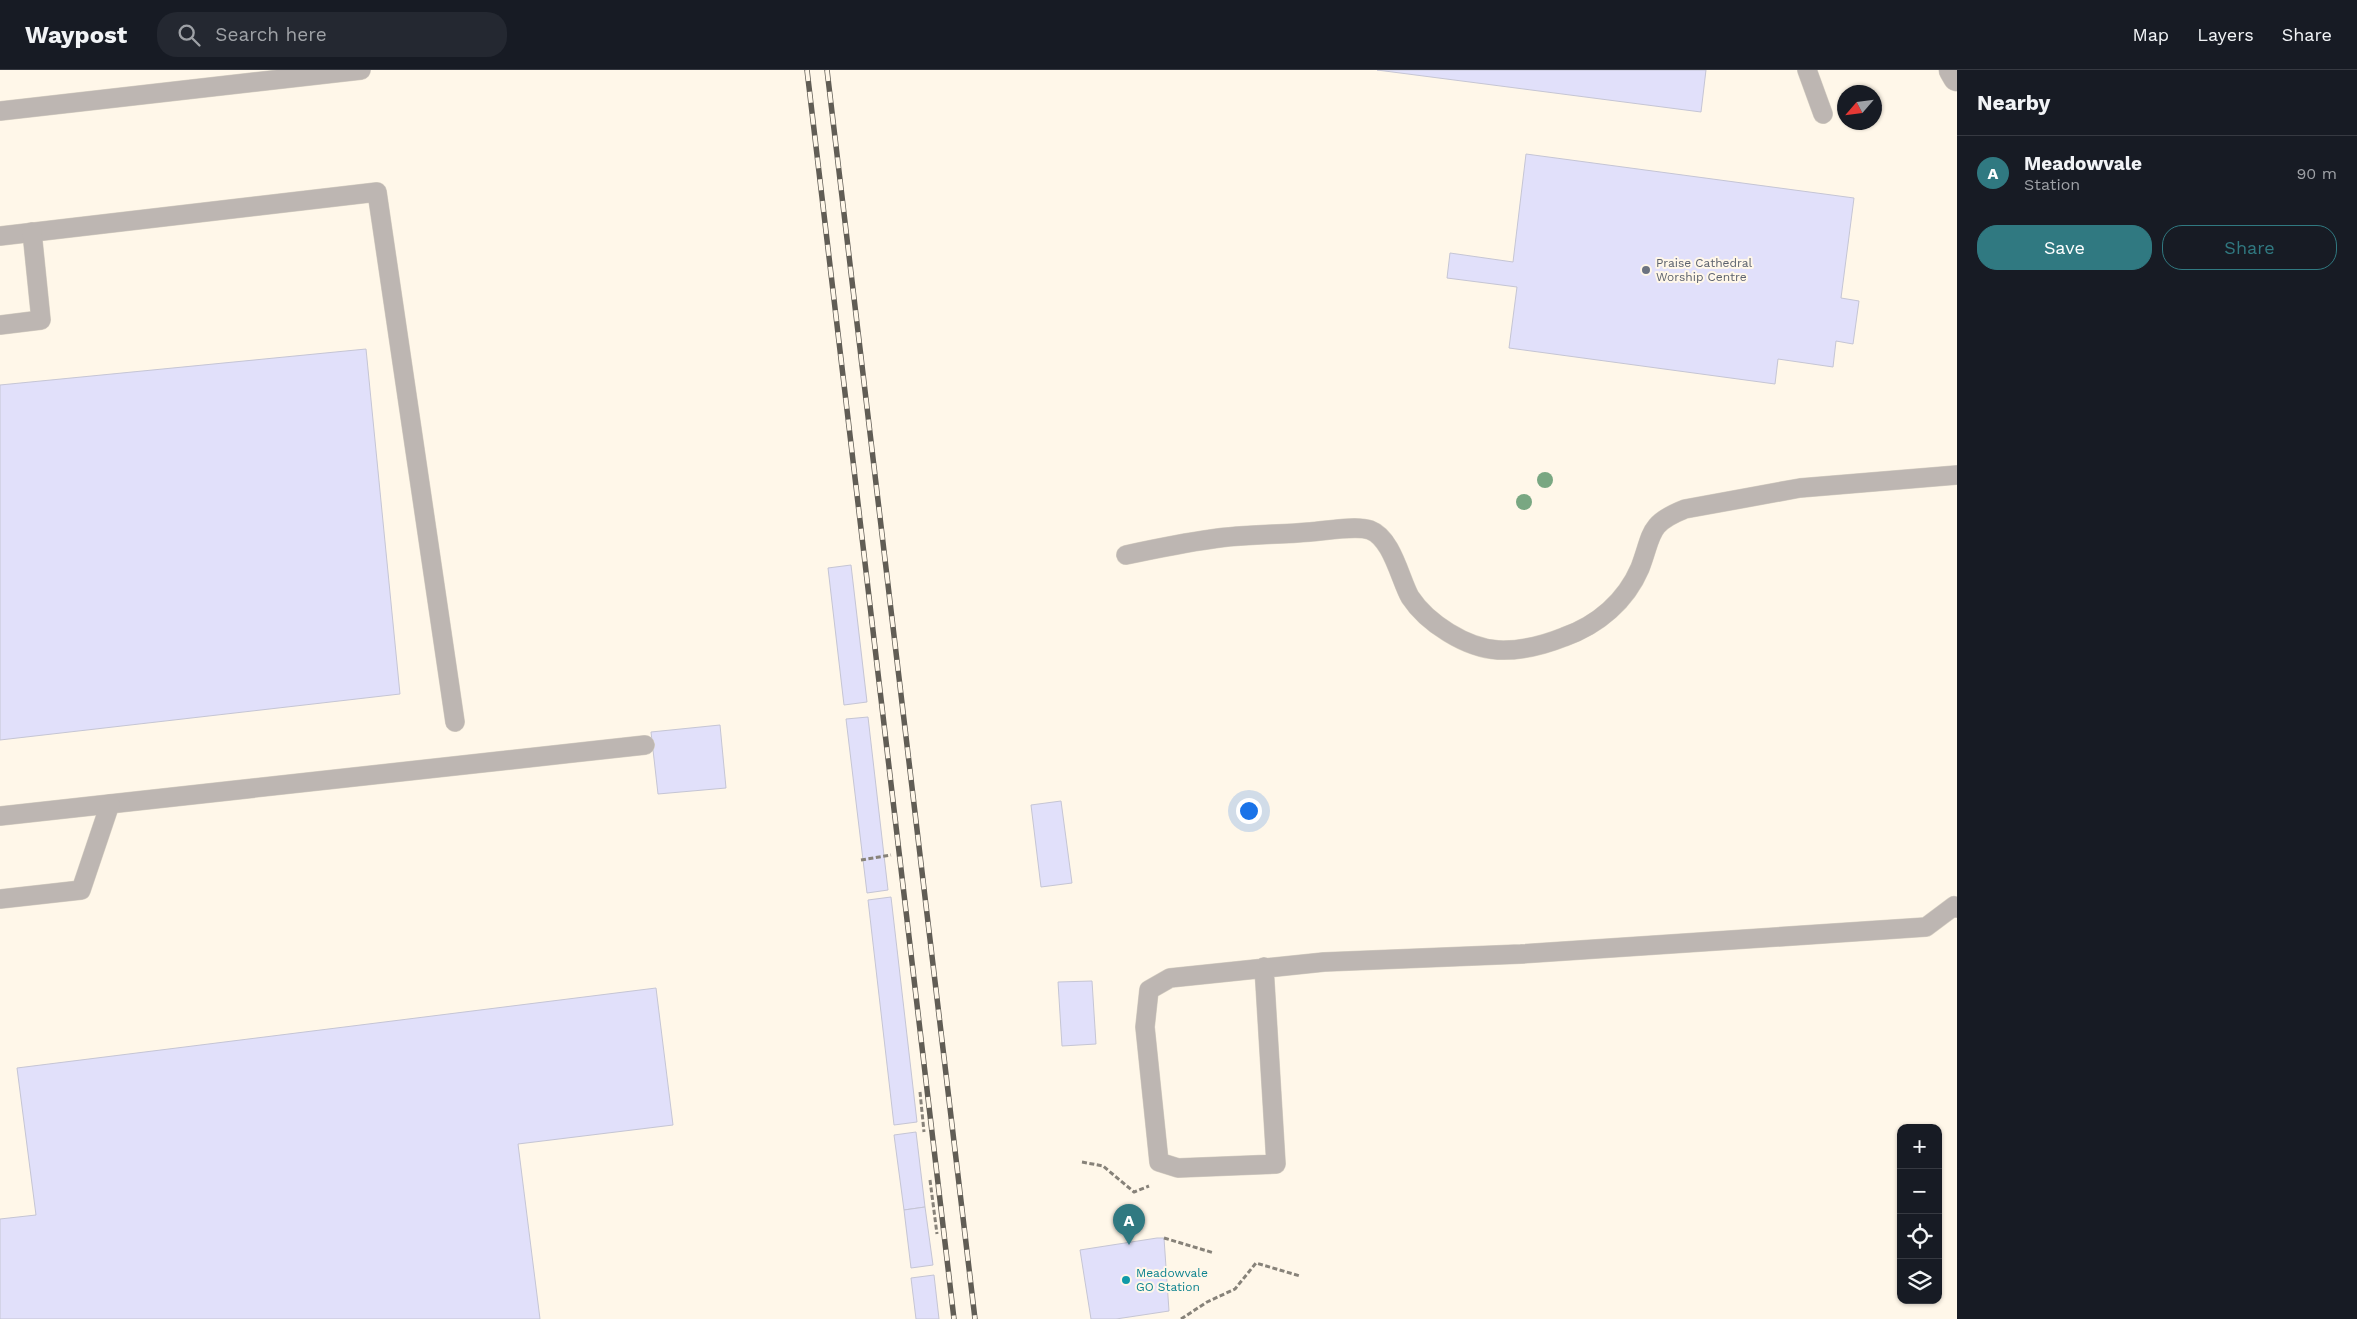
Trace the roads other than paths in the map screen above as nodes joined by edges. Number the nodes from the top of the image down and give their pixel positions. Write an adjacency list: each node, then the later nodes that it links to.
1 (361, 70): 5 (lane)
2 (1807, 70): 6 (lane)
3 (1954, 70): 4 (street)
4 (1957, 78)
5 (0, 111)
6 (1823, 114)
7 (32, 232): 8 (lane); 9 (lane); 12 (lane)
8 (0, 236)
9 (0, 325)
10 (1957, 475): 11 (lane)
11 (1126, 555)
12 (454, 722)
13 (645, 746): 14 (lane)
14 (110, 804): 15 (lane); 16 (lane)
15 (0, 816)
16 (0, 899)
17 (1957, 908): 18 (lane)
18 (1264, 966): 18 (lane)

